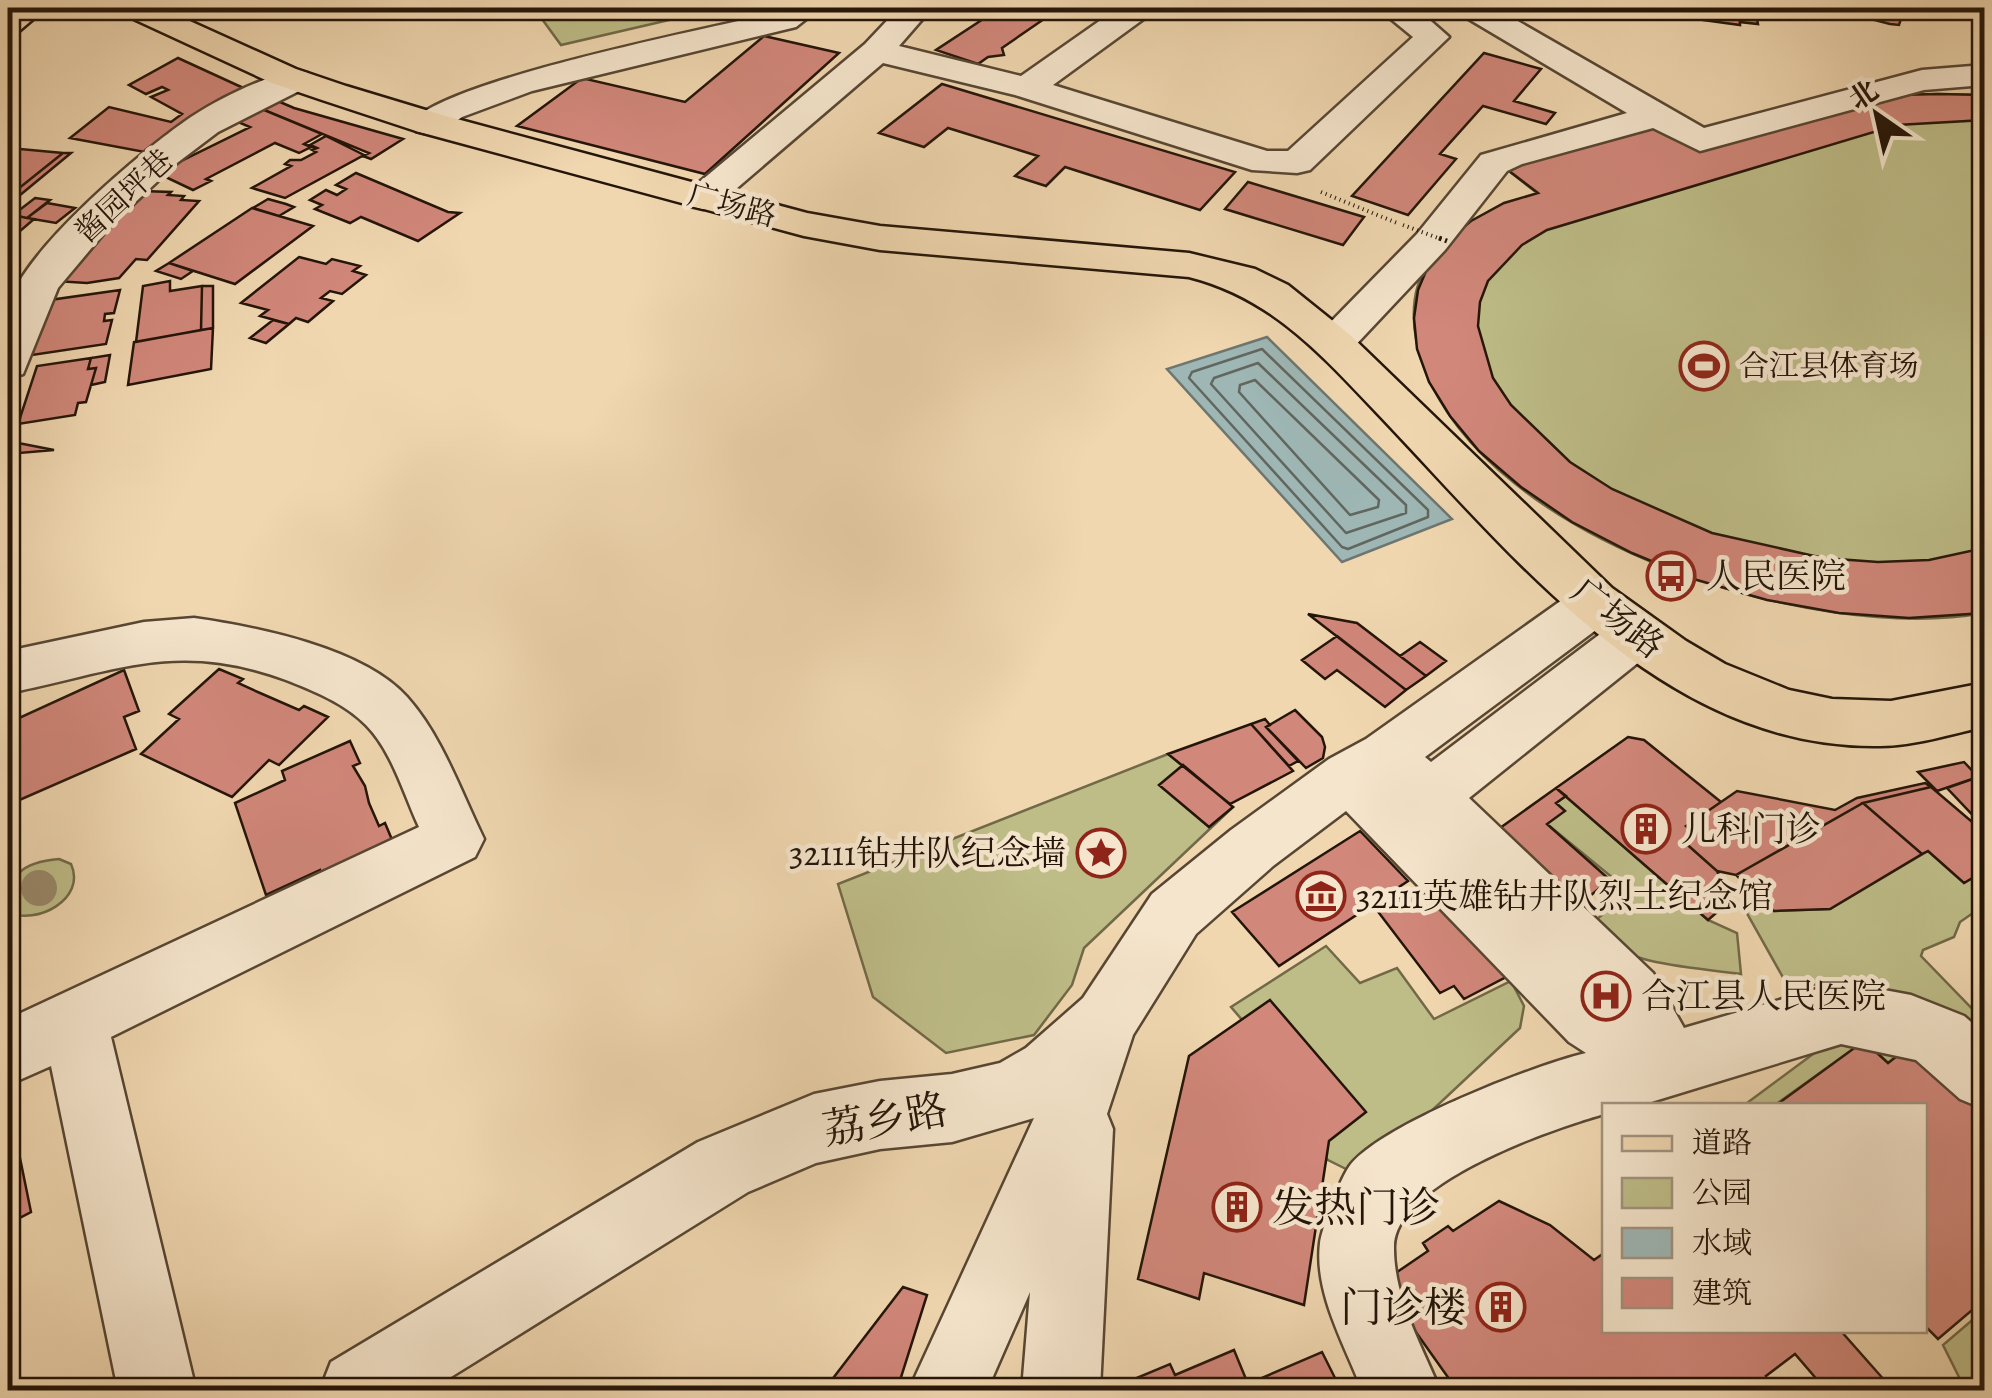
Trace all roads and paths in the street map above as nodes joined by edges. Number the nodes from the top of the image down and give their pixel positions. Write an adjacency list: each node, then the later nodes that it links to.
1 (30, 8): 8 (main road)
2 (136, 8): 11 (main road, 广场路)
3 (804, 8): 14 (street)
4 (916, 8): 9 (street)
5 (1138, 8): 12 (street)
6 (1387, 8): 12 (street)
7 (1474, 8): 13 (street)
8 (8, 24)
9 (894, 55): 12 (street); 15 (street); 17 (street)
10 (1984, 75): 13 (street)
11 (295, 80): 14 (main road, 广场路); 20 (street, 酱园坪巷)
12 (1028, 88)
13 (1657, 116): 19 (street)
14 (430, 123): 15 (main road, 广场路)
15 (704, 198): 17 (main road, 广场路)
16 (1342, 203): 18 (path, bridge)
17 (746, 210): 19 (main road, 广场路)
18 (1447, 241)
19 (1334, 343): 21 (main road, 广场路)
20 (8, 364)
21 (1614, 620): 23 (main road, 广场路); 24 (street, 荔乡路)
22 (8, 672): 26 (street)
23 (1984, 705)
24 (1388, 776): 25 (street, 荔乡路); 28 (street); 28 (street)
25 (1106, 1020): 30 (street); 32 (street, 荔乡路)
26 (74, 1021): 27 (street); 31 (street)
27 (8, 1053)
28 (1668, 1065): 29 (street); 35 (street)
29 (1984, 1076)
30 (1080, 1096): 33 (street); 34 (street)
31 (157, 1390)
32 (359, 1390)
33 (948, 1390)
34 (1061, 1390)
35 (1401, 1390)

